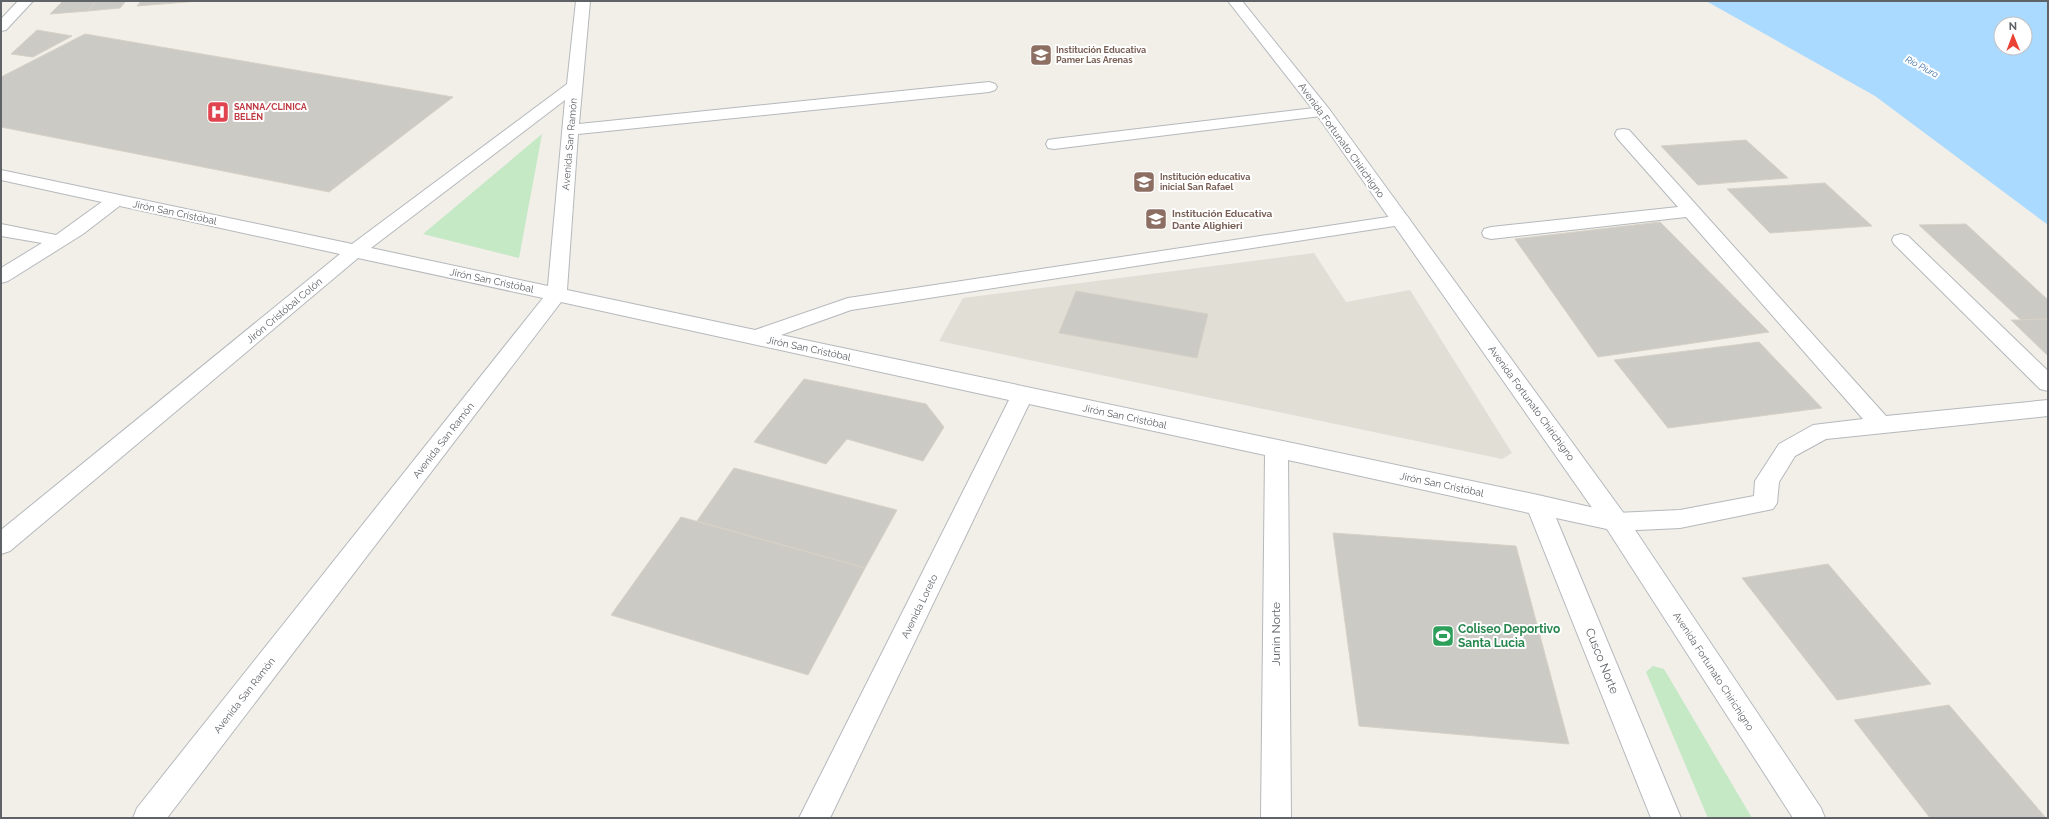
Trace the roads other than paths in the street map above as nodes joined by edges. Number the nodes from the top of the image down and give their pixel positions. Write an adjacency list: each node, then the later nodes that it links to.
1 (26, 1): 4 (street)
2 (583, 1): 5 (street, Avenida San Ramón)
3 (1235, 1): 7 (street, Avenida Fortunato Chirichigno)
4 (1, 27)
5 (574, 86): 8 (street, Avenida San Ramón); 19 (street, Jirón Cristóbal Colón)
6 (989, 87): 8 (street)
7 (1323, 112): 10 (street); 14 (street, Avenida Fortunato Chirichigno)
8 (570, 130): 21 (street, Avenida San Ramón)
9 (1623, 134): 13 (street)
10 (1054, 144)
11 (1, 175): 12 (street, Jirón San Cristóbal)
12 (116, 200): 18 (street); 19 (street, Jirón San Cristóbal)
13 (1690, 211): 16 (street); 26 (street)
14 (1401, 220): 22 (street); 29 (street, Avenida Fortunato Chirichigno)
15 (1, 230): 18 (street)
16 (1491, 233)
17 (1901, 240): 23 (street)
18 (59, 241): 20 (street)
19 (355, 251): 21 (street, Jirón San Cristóbal); 30 (street, Jirón Cristóbal Colón)
20 (1, 277)
21 (557, 294): 22 (street, Jirón San Cristóbal); 31 (street, Avenida San Ramón)
22 (755, 337): 24 (street, Jirón San Cristóbal)
23 (2048, 384)
24 (1023, 394): 27 (street, Jirón San Cristóbal); 32 (street, Avenida Loreto)
25 (2048, 408): 26 (street)
26 (1881, 425): 29 (street, Jirón San Cristóbal)
27 (1276, 449): 28 (street, Jirón San Cristóbal); 33 (street, Junín Norte)
28 (1538, 504): 29 (street, Jirón San Cristóbal); 34 (street, Cusco Norte)
29 (1616, 522): 35 (street, Avenida Fortunato Chirichigno)
30 (1, 544)
31 (148, 818)
32 (814, 818)
33 (1276, 818)
34 (1666, 818)
35 (1810, 818)

